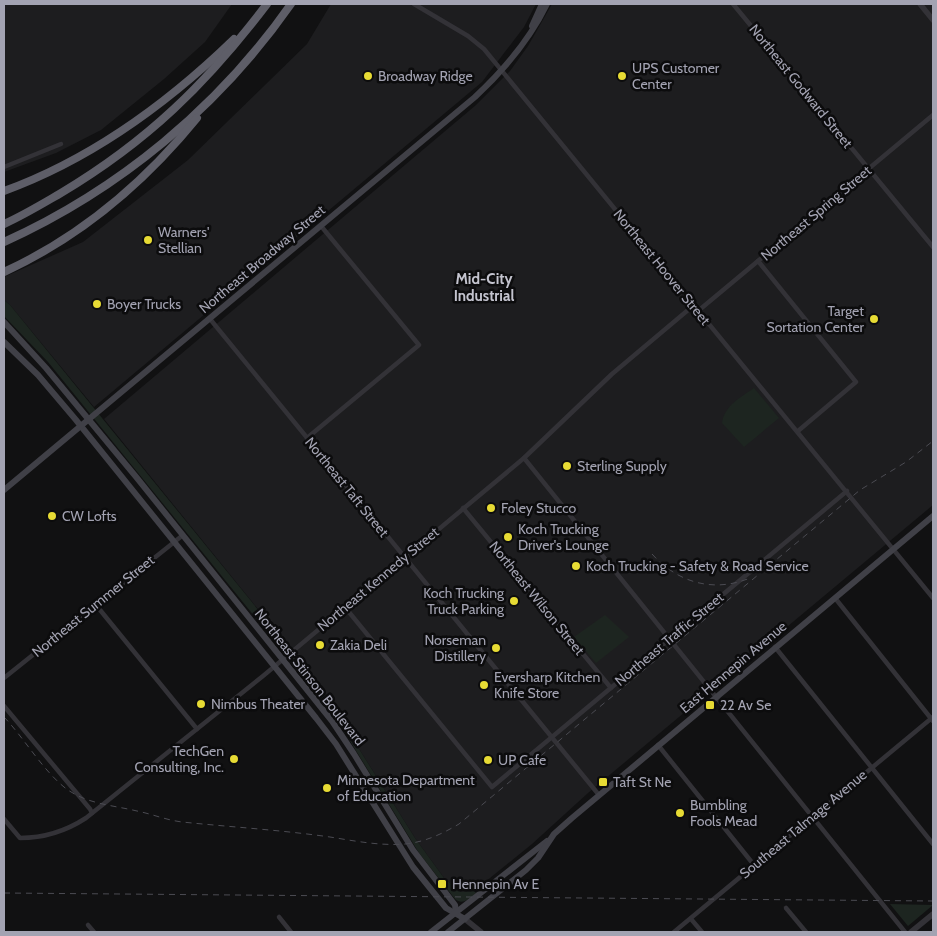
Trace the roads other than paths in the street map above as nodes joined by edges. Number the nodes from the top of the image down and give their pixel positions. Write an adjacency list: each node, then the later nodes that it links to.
1 (267, 4): 8 (highway)
2 (291, 4): 12 (highway)
3 (414, 4): 11 (street, Northeast Hoover Street)
4 (542, 4): 10 (main road, Northeast Broadway Street)
5 (548, 4): 10 (main road, Northeast Broadway Street)
6 (733, 4): 16 (street, Northeast Godward Street)
7 (920, 4): 9 (street)
8 (258, 17): 17 (highway); 18 (highway)
9 (933, 20)
10 (526, 38): 11 (main road, Northeast Broadway Street)
11 (502, 71): 19 (main road, Northeast Broadway Street); 24 (street, Northeast Hoover Street)
12 (210, 101): 20 (highway); 23 (highway)
13 (933, 115): 16 (street, Northeast Spring Street)
14 (61, 144): 15 (street)
15 (4, 166)
16 (869, 168): 21 (street, Northeast Godward Street); 22 (street, Northeast Spring Street)
17 (4, 191)
18 (4, 224)
19 (321, 226): 26 (main road, Northeast Broadway Street); 32 (street)
20 (4, 242)
21 (933, 248)
22 (758, 262): 25 (street, Northeast Spring Street); 31 (street)
23 (4, 272)
24 (694, 305): 25 (street, Northeast Hoover Street); 33 (street, Northeast Kennedy Street)
25 (698, 311): 31 (street, Northeast Hoover Street)
26 (210, 319): 29 (main road, Northeast Broadway Street); 32 (street, Northeast Taft Street)
27 (4, 322): 29 (main road, Northeast Stinson Boulevard)
28 (4, 342): 30 (main road, Northeast Stinson Boulevard)
29 (89, 421): 30 (main road, Northeast Broadway Street); 38 (main road, Northeast Stinson Boulevard)
30 (81, 427): 34 (main road, Northeast Broadway Street); 39 (main road, Northeast Stinson Boulevard)
31 (798, 431): 35 (street, Northeast Hoover Street)
32 (307, 438): 41 (street, Northeast Taft Street)
33 (524, 458): 36 (street, Northeast Kennedy Street); 46 (street)
34 (4, 490)
35 (847, 491): 40 (street, Northeast Hoover Street); 46 (street, Northeast Traffic Street)
36 (463, 508): 41 (street, Northeast Kennedy Street); 51 (street, Northeast Wilson Street)
37 (933, 516): 40 (main road, East Hennepin Avenue)
38 (183, 535): 39 (street, Northeast Summer Street); 48 (main road, Northeast Stinson Boulevard)
39 (174, 542): 44 (street, Northeast Summer Street); 49 (main road, Northeast Stinson Boulevard)
40 (894, 548): 42 (main road, East Hennepin Avenue); 43 (street, Northeast Hoover Street)
41 (404, 557): 45 (street, Northeast Kennedy Street); 56 (street, Northeast Taft Street)
42 (835, 598): 47 (main road, East Hennepin Avenue); 54 (street)
43 (933, 598)
44 (96, 605): 50 (street, Northeast Summer Street); 55 (street)
45 (344, 606): 48 (street, Northeast Kennedy Street); 56 (street, Northeast Traffic Street)
46 (670, 639): 51 (street, Northeast Traffic Street); 52 (street)
47 (776, 647): 52 (main road, East Hennepin Avenue); 58 (street)
48 (282, 659): 49 (street, Northeast Kennedy Street); 67 (main road, Northeast Stinson Boulevard)
49 (274, 665): 55 (street, Northeast Kennedy Street); 67 (main road, Northeast Stinson Boulevard)
50 (4, 678)
51 (611, 688): 56 (street, Northeast Traffic Street)
52 (716, 696): 57 (main road, East Hennepin Avenue); 61 (street)
53 (4, 706): 60 (street)
54 (933, 719): 58 (street, Southeast Talmage Avenue)
55 (197, 729): 60 (street, Northeast Kennedy Street)
56 (551, 737): 59 (street, Northeast Taft Street)
57 (658, 745): 59 (main road, East Hennepin Avenue); 65 (street)
58 (872, 767): 61 (street, Southeast Talmage Avenue); 64 (street)
59 (599, 795): 63 (main road, East Hennepin Avenue)
60 (92, 813): 62 (street, Northeast Kennedy Street)
61 (813, 816): 65 (street, Southeast Talmage Avenue); 81 (street)
62 (4, 819)
63 (550, 838): 67 (main road, East Hennepin Avenue); 71 (main road, East Hennepin Avenue)
64 (933, 844)
65 (754, 866): 70 (street, Southeast Talmage Avenue)
66 (786, 908): 80 (street)
67 (456, 912): 71 (main road); 75 (main road, East Hennepin Avenue)
68 (933, 914): 82 (street)
69 (279, 917): 74 (street)
70 (691, 918): 78 (street, Southeast Talmage Avenue); 79 (street)
71 (465, 919): 76 (main road, East Hennepin Avenue); 77 (street)
72 (88, 925): 73 (street)
73 (94, 932)
74 (291, 932)
75 (431, 932)
76 (448, 932)
77 (482, 932)
78 (674, 932)
79 (702, 932)
80 (806, 932)
81 (905, 932)
82 (911, 932)

